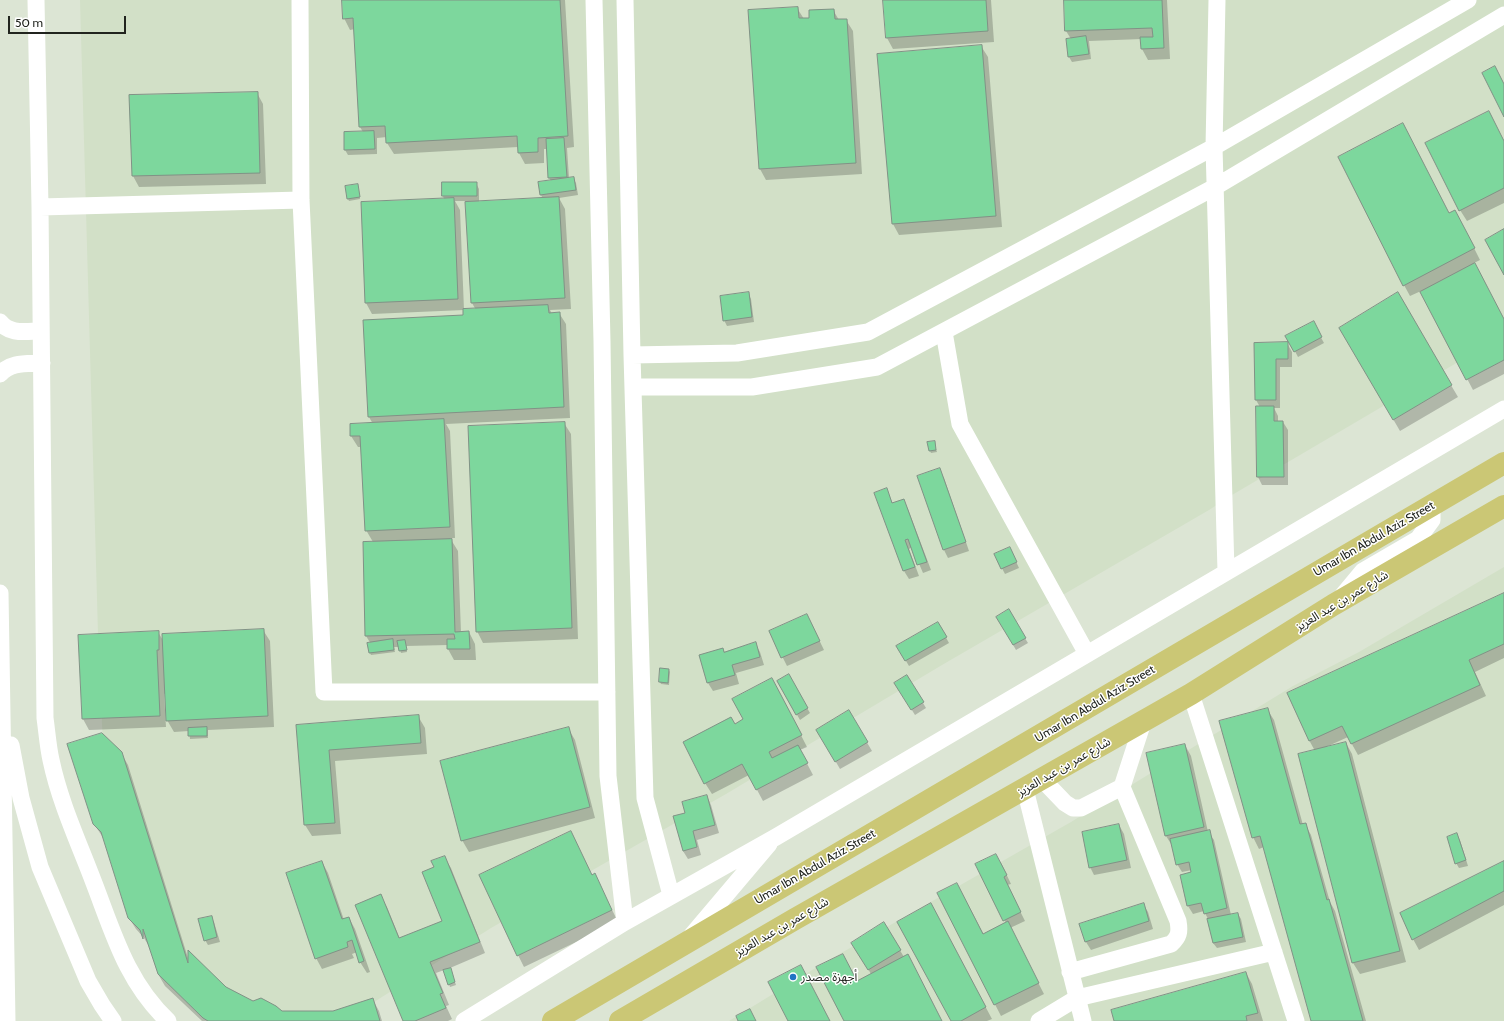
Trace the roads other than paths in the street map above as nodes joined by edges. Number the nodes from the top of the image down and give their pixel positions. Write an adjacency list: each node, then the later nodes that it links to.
1 (36, 0): 11 (street)
2 (300, 0): 10 (street)
3 (594, 0): 27 (street)
4 (625, 0): 15 (street)
5 (1217, 0): 8 (street)
6 (1468, 0): 8 (street)
7 (1504, 15): 9 (street)
8 (1214, 147): 9 (street); 15 (street)
9 (1215, 187): 14 (street); 23 (street)
10 (300, 200): 11 (street); 27 (street)
11 (40, 206): 13 (street)
12 (0, 322): 13 (street)
13 (41, 331): 16 (street)
14 (944, 332): 18 (street); 26 (street)
15 (632, 355): 18 (street)
16 (42, 364): 17 (street); 43 (street)
17 (0, 374)
18 (633, 387): 34 (street)
19 (1504, 409): 23 (street)
20 (1504, 463): 21 (main road, Umar Ibn Abdul Aziz Street)
21 (1432, 506): 25 (street); 36 (main road, Umar Ibn Abdul Aziz Street)
22 (1504, 506): 25 (main road, شارع عمر بن عبد العزيز)
23 (1226, 571): 26 (street)
24 (0, 593): 29 (street)
25 (1334, 605): 28 (main road, شارع عمر بن عبد العزيز)
26 (1087, 654): 33 (street)
27 (607, 692): 35 (street)
28 (1191, 694): 30 (main road, شارع عمر بن عبد العزيز); 37 (street)
29 (2, 696): 41 (street); 42 (street)
30 (1143, 722): 31 (main road, شارع عمر بن عبد العزيز); 32 (street)
31 (1034, 784): 32 (street); 39 (street); 47 (main road, شارع عمر بن عبد العزيز)
32 (1122, 787): 39 (street)
33 (776, 837): 34 (street); 36 (street)
34 (671, 895): 35 (street)
35 (625, 922): 44 (street)
36 (685, 943): 38 (main road)
37 (1274, 952): 40 (street); 50 (street)
38 (643, 968): 45 (main road); 46 (main road)
39 (1070, 972): 40 (street)
40 (1077, 998): 48 (street); 49 (street)
41 (7, 1021)
42 (113, 1021)
43 (168, 1021)
44 (464, 1021)
45 (553, 1021)
46 (576, 1021)
47 (620, 1021)
48 (1039, 1021)
49 (1083, 1021)
50 (1296, 1021)

